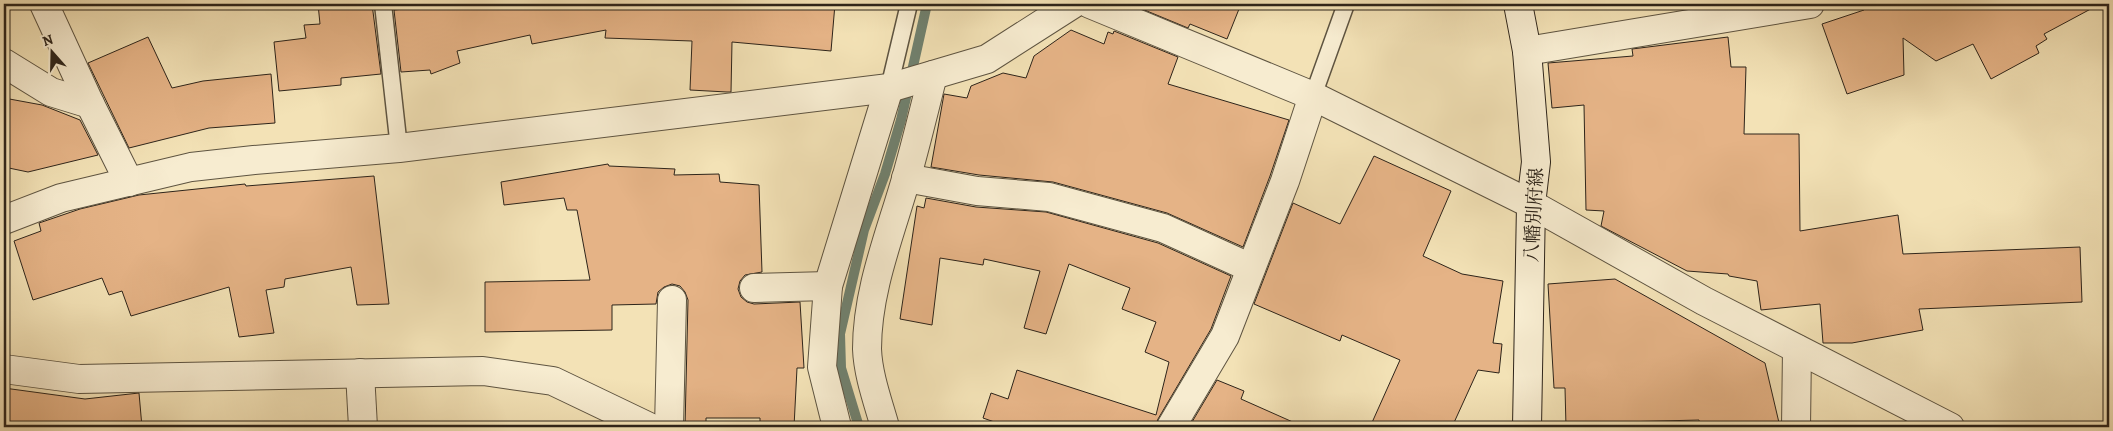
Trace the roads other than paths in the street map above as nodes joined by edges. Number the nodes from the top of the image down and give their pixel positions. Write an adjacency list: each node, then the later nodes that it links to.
1 (44, 4): 14 (street)
2 (383, 4): 15 (lane)
3 (909, 4): 12 (lane)
4 (1073, 4): 11 (street)
5 (1090, 4): 13 (street)
6 (1346, 4): 13 (lane)
7 (1518, 4): 9 (street, 八幡別府線)
8 (1810, 4): 9 (street)
9 (1526, 51): 18 (street, 八幡別府線)
10 (4, 63): 14 (street)
11 (934, 75): 12 (street); 16 (street)
12 (889, 88): 15 (street); 21 (street)
13 (1313, 96): 18 (street); 20 (street)
14 (90, 104): 17 (street)
15 (399, 148): 17 (street)
16 (906, 178): 20 (street); 31 (street)
17 (128, 182): 19 (street)
18 (1531, 204): 24 (street); 33 (street, 八幡別府線)
19 (4, 220)
20 (1251, 268): 32 (street)
21 (828, 286): 22 (street); 30 (street)
22 (754, 288)
23 (672, 300): 29 (street)
24 (1797, 349): 34 (street); 35 (street)
25 (4, 369): 26 (street)
26 (360, 374): 27 (street); 28 (street)
27 (363, 427)
28 (649, 427)
29 (669, 427)
30 (837, 427)
31 (885, 427)
32 (1171, 427)
33 (1527, 427)
34 (1796, 427)
35 (1950, 427)

